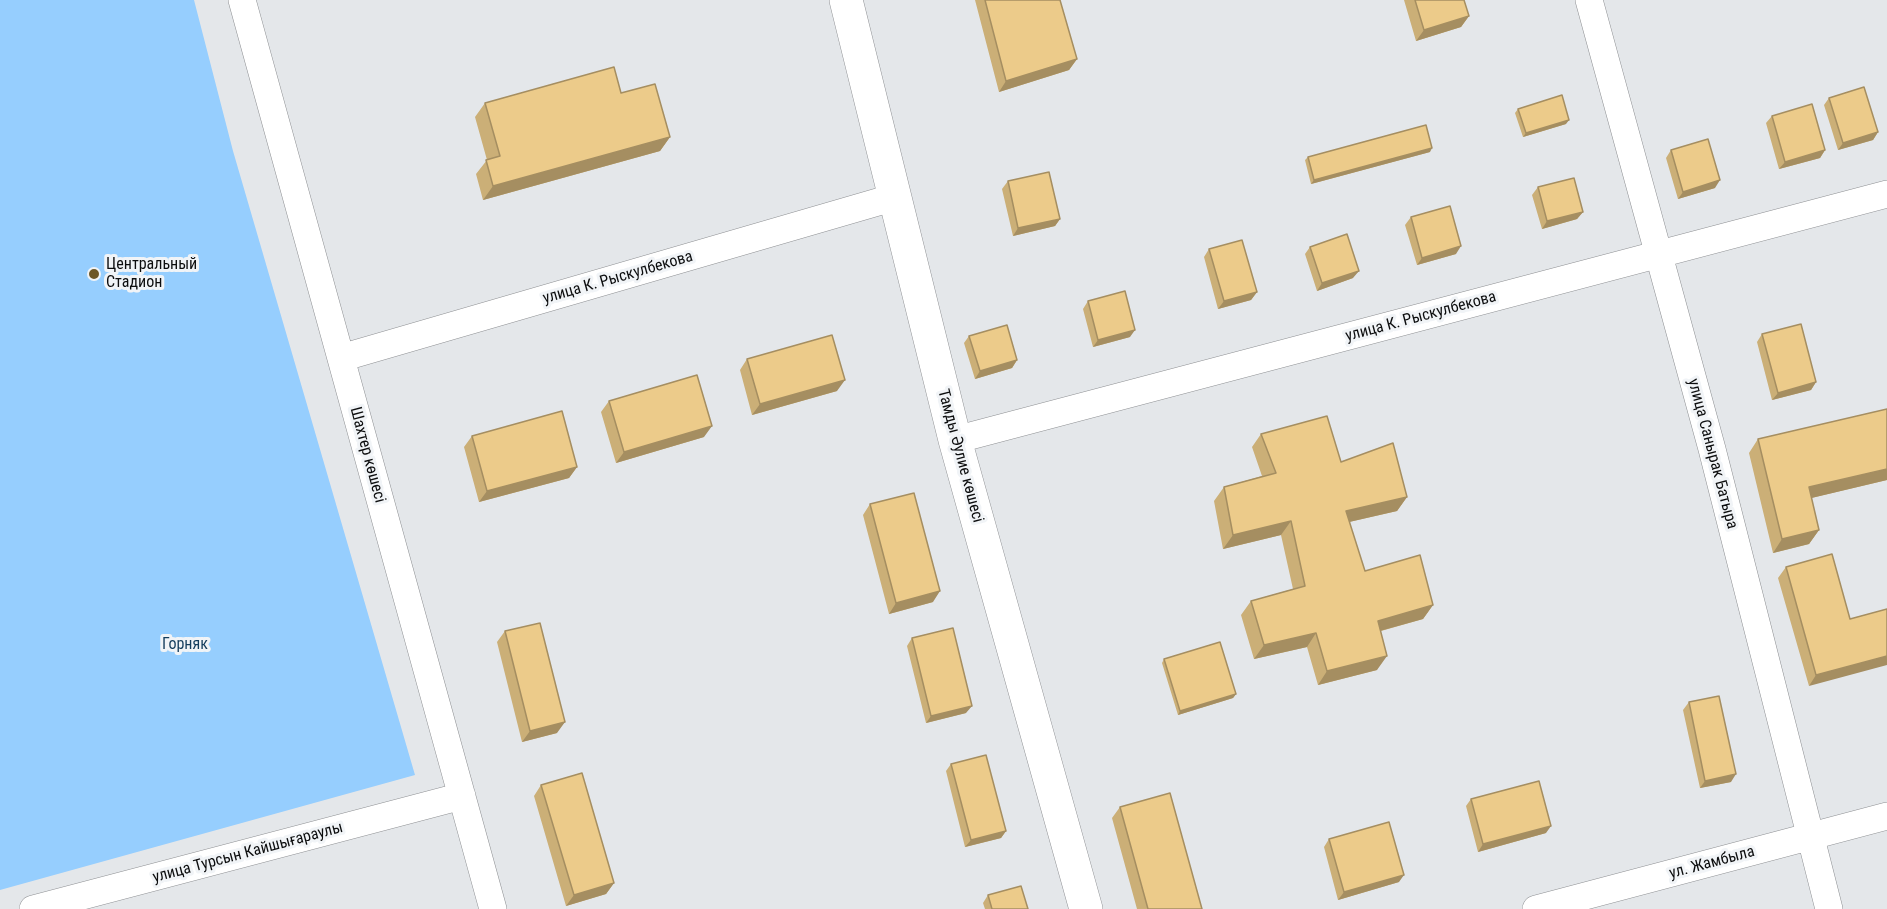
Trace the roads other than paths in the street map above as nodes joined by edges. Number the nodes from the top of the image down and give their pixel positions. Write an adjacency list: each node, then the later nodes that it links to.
1 (242, 0): 7 (street, Шахтер көшесі)
2 (846, 0): 5 (street, Тамды Әулие көшесі)
3 (1589, 0): 6 (street, улица Санырак Батыра)
4 (1887, 194): 6 (street, улица К. Рыскулбекова)
5 (895, 197): 7 (street, улица К. Рыскулбекова); 8 (street, Тамды Әулие көшесі)
6 (1658, 254): 8 (street, улица К. Рыскулбекова); 11 (street, улица Санырак Батыра)
7 (341, 358): 9 (street, Шахтер көшесі)
8 (955, 440): 14 (street, Тамды Әулие көшесі)
9 (462, 796): 12 (street, улица Турсын Кайшығараулы); 13 (street, Шахтер көшесі)
10 (1887, 816): 11 (street, ул. Жамбыла)
11 (1810, 836): 15 (street, ул. Жамбыла); 16 (street, улица Санырак Батыра)
12 (33, 909)
13 (493, 909)
14 (1086, 909)
15 (1536, 909)
16 (1829, 909)

